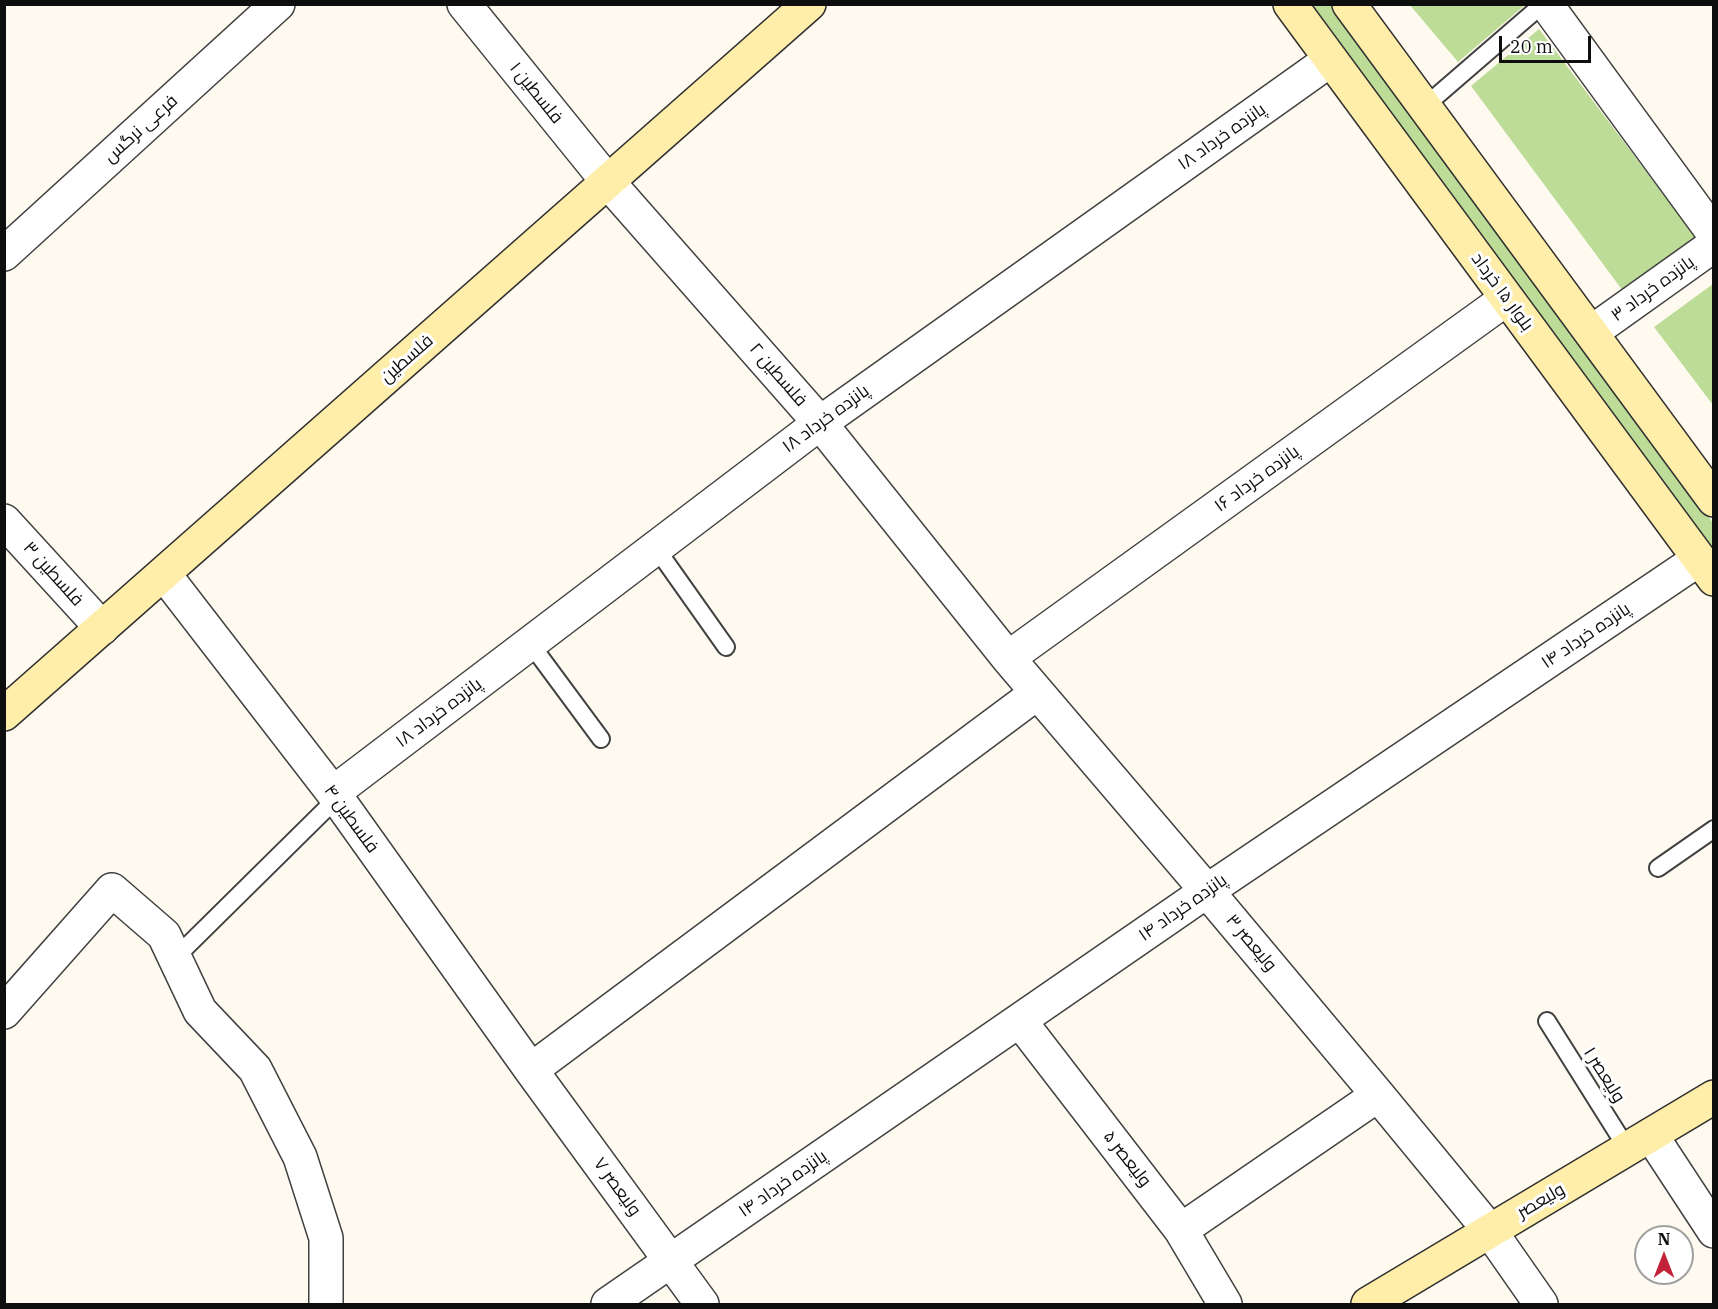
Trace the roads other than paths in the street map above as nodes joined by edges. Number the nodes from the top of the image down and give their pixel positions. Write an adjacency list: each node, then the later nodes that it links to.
1 (278, 4): 12 (street, فرعی نرگس)
2 (464, 4): 9 (street, فلسطین ۱)
3 (809, 4): 9 (main road, فلسطین)
4 (1290, 4): 7 (main road, بلوار ۱۵ خرداد)
5 (1349, 4): 8 (main road)
6 (1545, 4): 8 (lane); 10 (street)
7 (1330, 60): 13 (main road, بلوار ۱۵ خرداد); 15 (street, پانزده خرداد ۱۸)
8 (1425, 106): 14 (main road)
9 (608, 182): 15 (street, فلسطین ۲); 20 (main road, فلسطین)
10 (1713, 234)
11 (1713, 245): 14 (street, پانزده خرداد ۳)
12 (4, 254)
13 (1506, 299): 19 (main road, بلوار ۱۵ خرداد); 24 (street, پانزده خرداد ۱۶)
14 (1592, 332): 16 (main road)
15 (820, 423): 18 (street, پانزده خرداد ۱۸); 24 (street, فلسطین ۲)
16 (1713, 500)
17 (4, 521): 21 (street, فلسطین ۳)
18 (656, 548): 22 (street, پانزده خرداد ۱۸); 23 (lane)
19 (1706, 569): 31 (street, پانزده خرداد ۱۴)
20 (164, 574): 21 (main road, فلسطین); 28 (street, فلسطین ۴)
21 (102, 628): 26 (main road, فلسطین)
22 (530, 643): 27 (lane); 28 (street, پانزده خرداد ۱۸)
23 (726, 647)
24 (1008, 658): 25 (street, ولیعصر ۳)
25 (1036, 693): 31 (street, ولیعصر ۳); 36 (street)
26 (4, 714)
27 (601, 739)
28 (335, 796): 32 (lane); 36 (street, فلسطین ۴)
29 (1713, 829): 30 (lane)
30 (1658, 868)
31 (1207, 891): 34 (street, پانزده خرداد ۱۴); 37 (street, ولیعصر ۳)
32 (175, 958): 33 (street); 44 (street)
33 (4, 1011)
34 (1020, 1021): 40 (street, ولیعصر ۵); 43 (street, پانزده خرداد ۱۴)
35 (1547, 1021): 39 (lane, ولیعصر ۱)
36 (531, 1070): 43 (street, ولیعصر ۷)
37 (1378, 1095): 40 (street); 41 (street, ولیعصر ۳)
38 (1713, 1097): 39 (main road, ولیعصر)
39 (1639, 1143): 41 (main road, ولیعصر); 42 (street)
40 (1181, 1230): 47 (street, ولیعصر ۵)
41 (1490, 1231): 48 (main road, ولیعصر); 49 (street, ولیعصر ۳)
42 (1713, 1231)
43 (671, 1261): 45 (street, پانزده خرداد ۱۴); 46 (street, ولیعصر ۷)
44 (326, 1305)
45 (608, 1305)
46 (702, 1305)
47 (1225, 1305)
48 (1368, 1305)
49 (1541, 1305)

